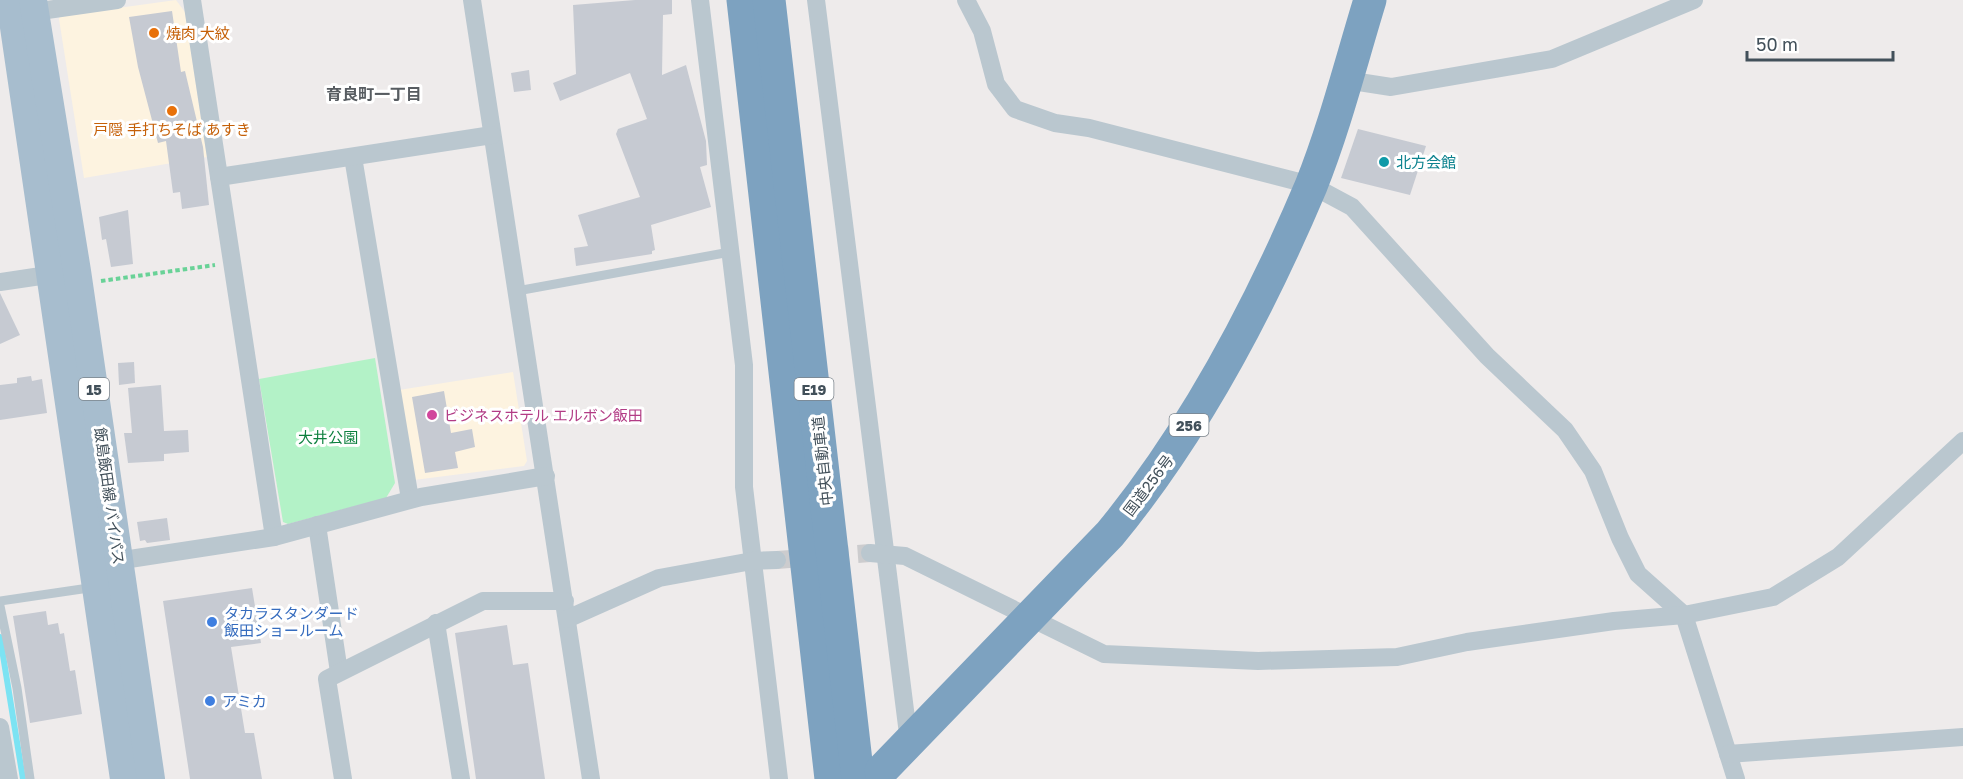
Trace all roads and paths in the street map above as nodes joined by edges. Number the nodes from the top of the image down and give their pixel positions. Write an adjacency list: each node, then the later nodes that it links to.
1 (117, 0): 11 (street)
2 (192, 0): 15 (street)
3 (472, 0): 13 (street)
4 (700, 0): 17 (street)
5 (743, 0): 50 (highway, 中央自動車道 / E19)
6 (769, 0): 41 (highway, 中央自動車道 / E19)
7 (816, 0): 27 (street)
8 (966, 0): 16 (street)
9 (1370, 0): 12 (highway, 国道256号 / 256)
10 (1694, 0): 12 (street)
11 (22, 6): 19 (main road, 飯島飯田線 バイパス / 15)
12 (1346, 80): 16 (highway, 国道256号 / 256)
13 (492, 135): 14 (street); 21 (street)
14 (353, 157): 15 (street); 24 (street)
15 (219, 177): 18 (street)
16 (1311, 185): 34 (street); 35 (highway, 国道256号 / 256)
17 (730, 252): 21 (lane); 29 (street)
18 (230, 262): 19 (path); 26 (street)
19 (74, 276): 20 (street); 30 (main road, 飯島飯田線 バイパス / 15)
20 (0, 282)
21 (517, 291): 23 (street)
22 (1963, 441): 34 (street)
23 (546, 476): 24 (street); 33 (street)
24 (410, 499): 25 (street)
25 (317, 525): 26 (street); 37 (street)
26 (274, 537): 30 (street)
27 (878, 554): 35 (street); 41 (street)
28 (777, 560): 29 (street)
29 (752, 561): 33 (street); 49 (street)
30 (98, 572): 31 (lane); 44 (main road, 飯島飯田線 バイパス / 15); 45 (main road, 飯島飯田線 バイパス / 15)
31 (0, 601)
32 (0, 606): 43 (lane)
33 (566, 610): 36 (street); 48 (street)
34 (1684, 615): 35 (street); 40 (street)
35 (1030, 619): 41 (highway, 国道256号 / 256)
36 (436, 623): 37 (street); 47 (street)
37 (339, 672): 46 (street)
38 (0, 727): 42 (street)
39 (1963, 736): 40 (street)
40 (1728, 754): 51 (street)
41 (885, 767)
42 (9, 779)
43 (30, 779)
44 (124, 779)
45 (151, 779)
46 (342, 779)
47 (460, 779)
48 (591, 779)
49 (779, 779)
50 (831, 779)
51 (1736, 779)

